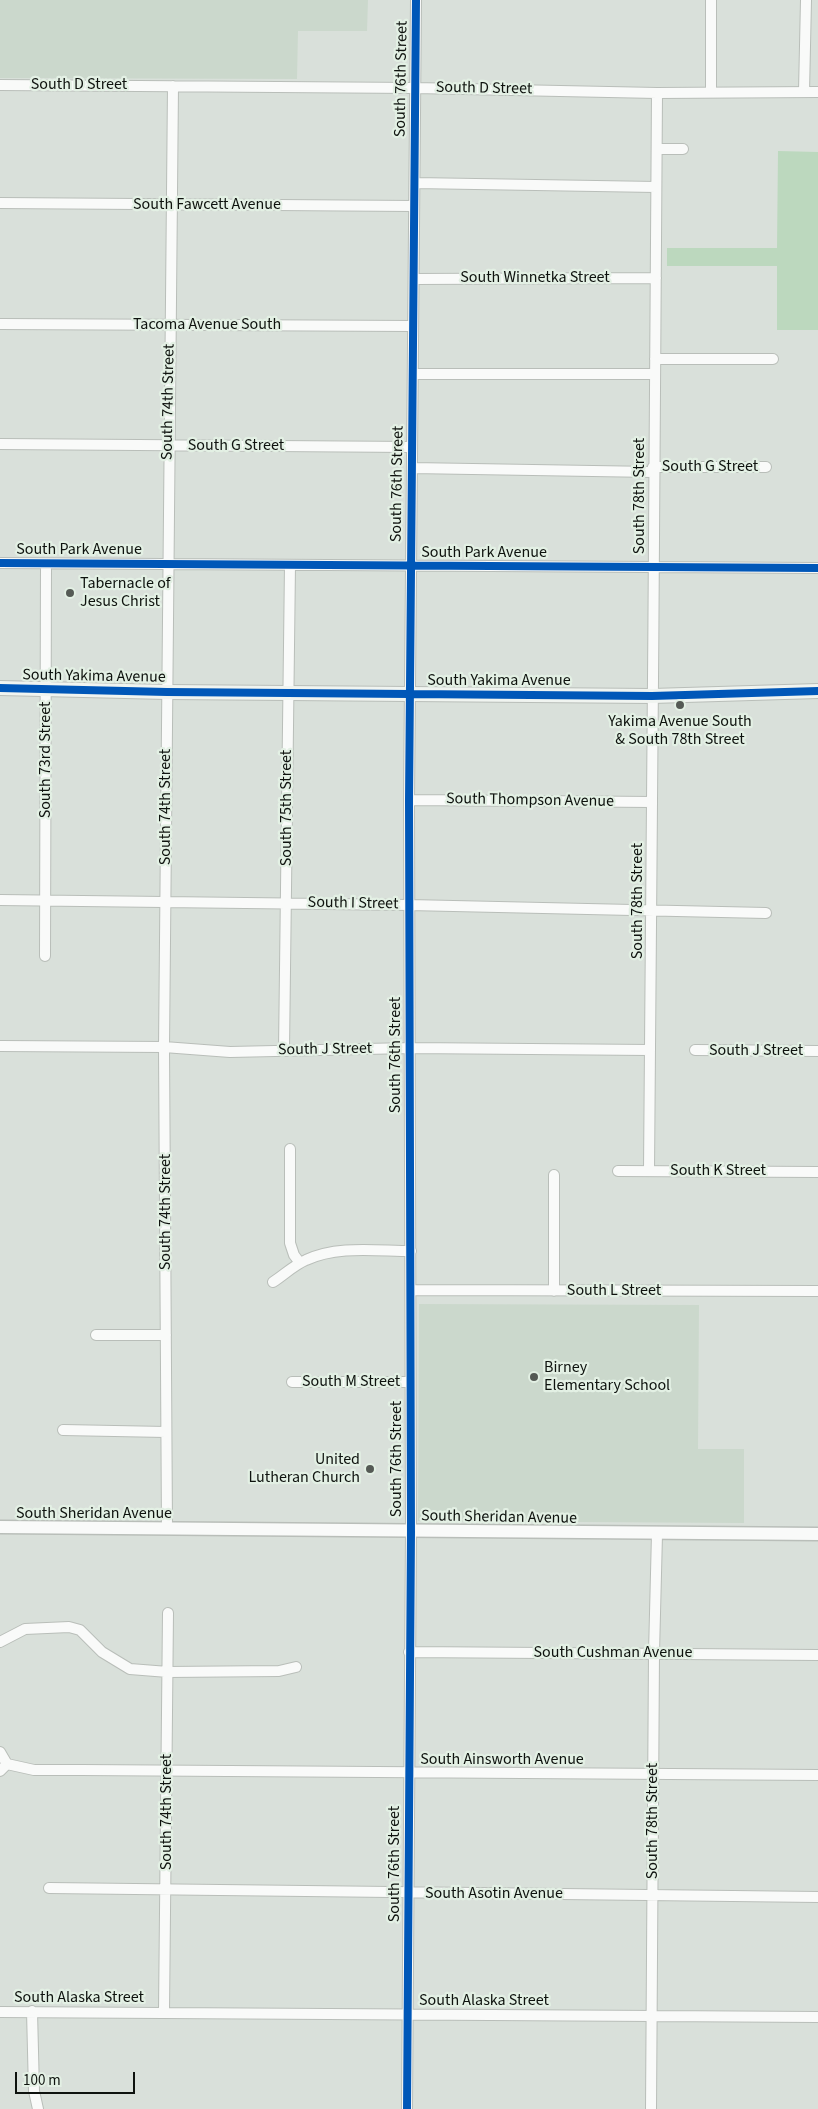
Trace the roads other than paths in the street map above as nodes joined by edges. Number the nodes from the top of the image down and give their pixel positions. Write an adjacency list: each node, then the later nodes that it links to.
1 (416, 0): 6 (street, South 76th Street)
2 (711, 0): 8 (street)
3 (806, 0): 9 (street)
4 (0, 85): 5 (street, South D Street)
5 (173, 86): 6 (street, South D Street); 16 (street, South 74th Street)
6 (415, 88): 7 (street, South D Street); 13 (street, South 76th Street)
7 (657, 92): 8 (street, South D Street); 11 (street, South 78th Street)
8 (711, 92): 9 (street, South D Street)
9 (804, 92): 10 (street, South D Street)
10 (818, 92)
11 (657, 149): 12 (street); 14 (street, South 78th Street)
12 (683, 149)
13 (414, 183): 14 (street); 17 (street, South 76th Street)
14 (656, 187): 19 (street, South 78th Street)
15 (0, 203): 16 (street, South Fawcett Avenue)
16 (171, 204): 17 (street, South Fawcett Avenue); 21 (street, South 74th Street)
17 (414, 206): 18 (street, South 76th Street)
18 (414, 278): 19 (street, South Winnetka Street); 22 (street, South 76th Street)
19 (656, 278): 24 (street, South 78th Street)
20 (0, 324): 21 (street, Tacoma Avenue South)
21 (170, 326): 22 (street, Tacoma Avenue South); 28 (street, South 74th Street)
22 (413, 326): 25 (street, South 76th Street)
23 (773, 359): 24 (street)
24 (655, 360): 26 (street, South 78th Street)
25 (413, 374): 26 (street); 29 (street, South 76th Street)
26 (655, 374): 32 (street, South 78th Street)
27 (0, 444): 28 (street, South G Street)
28 (169, 446): 29 (street, South G Street); 35 (street, South 74th Street)
29 (412, 446): 31 (street, South 76th Street)
30 (766, 467): 32 (street, South G Street)
31 (412, 468): 32 (street, South G Street); 37 (street, South 76th Street)
32 (653, 470): 38 (street, South 78th Street)
33 (0, 563): 34 (street, South Park Avenue)
34 (46, 564): 35 (street, South Park Avenue); 41 (street, South 73rd Street)
35 (168, 564): 36 (street, South Park Avenue); 43 (street, South 74th Street)
36 (290, 565): 37 (street, South Park Avenue); 44 (street, South 75th Street)
37 (411, 566): 38 (street, South Park Avenue); 45 (street, South 76th Street)
38 (653, 568): 39 (street, South Park Avenue); 46 (street, South 78th Street)
39 (818, 568)
40 (0, 688): 41 (main road, South Yakima Avenue)
41 (46, 689): 43 (main road, South Yakima Avenue); 50 (street, South 73rd Street)
42 (818, 691): 46 (main road, South Yakima Avenue)
43 (167, 692): 44 (main road, South Yakima Avenue); 51 (street, South 74th Street)
44 (288, 693): 45 (main road, South Yakima Avenue); 52 (street, South 75th Street)
45 (410, 694): 46 (main road, South Yakima Avenue); 47 (street, South 76th Street)
46 (652, 696): 48 (street, South 78th Street)
47 (409, 800): 48 (street, South Thompson Avenue); 53 (street, South 76th Street)
48 (652, 802): 54 (street, South 78th Street)
49 (0, 900): 50 (street, South I Street)
50 (45, 901): 51 (street, South I Street); 56 (street, South 73rd Street)
51 (166, 901): 52 (street, South I Street); 58 (street, South 74th Street)
52 (286, 903): 53 (street, South I Street); 60 (street, South 75th Street)
53 (409, 905): 54 (street, South I Street); 59 (street, South 76th Street)
54 (653, 910): 55 (street, South I Street); 61 (street, South 78th Street)
55 (766, 913)
56 (45, 956)
57 (0, 1046): 58 (street, South J Street)
58 (164, 1047): 60 (street, South J Street); 76 (street, South 74th Street)
59 (410, 1048): 60 (street, South J Street); 61 (street, South J Street); 69 (street, South 76th Street)
60 (284, 1050)
61 (650, 1050): 66 (street, South 78th Street)
62 (695, 1050): 63 (street, South J Street)
63 (818, 1051)
64 (290, 1150): 70 (street)
65 (618, 1171): 66 (street, South K Street)
66 (649, 1171): 67 (street, South K Street)
67 (818, 1172)
68 (554, 1175): 73 (street)
69 (411, 1250): 70 (street); 72 (street, South 76th Street)
70 (300, 1263): 71 (street)
71 (273, 1282)
72 (411, 1290): 73 (street, South L Street); 78 (street, South 76th Street)
73 (554, 1291): 74 (street, South L Street)
74 (818, 1291)
75 (96, 1335): 76 (street)
76 (166, 1335): 80 (street, South 74th Street)
77 (292, 1382): 78 (street, South M Street)
78 (410, 1382): 83 (street, South 76th Street)
79 (63, 1430): 80 (street)
80 (166, 1432): 82 (street, South 74th Street)
81 (0, 1527): 82 (street, South Sheridan Avenue)
82 (167, 1528): 83 (street, South Sheridan Avenue)
83 (410, 1531): 84 (street, South Sheridan Avenue); 88 (street, South 76th Street)
84 (657, 1534): 85 (street, South Sheridan Avenue); 89 (street, South 78th Street)
85 (818, 1534)
86 (168, 1613): 92 (street, South 74th Street)
87 (0, 1642): 92 (street)
88 (409, 1652): 89 (street, South Cushman Avenue); 96 (street, South 76th Street)
89 (654, 1653): 90 (street, South Cushman Avenue); 97 (street, South 78th Street)
90 (818, 1655)
91 (296, 1667): 92 (street)
92 (168, 1672): 95 (street, South 74th Street)
93 (0, 1752): 94 (street)
94 (4, 1768): 95 (street, South Ainsworth Avenue)
95 (167, 1770): 96 (street, South Ainsworth Avenue); 100 (street, South 74th Street)
96 (408, 1774): 97 (street, South Ainsworth Avenue); 101 (street, South 76th Street)
97 (653, 1774): 98 (street, South Ainsworth Avenue); 102 (street, South 78th Street)
98 (818, 1775)
99 (50, 1888): 100 (street, South Asotin Avenue)
100 (167, 1890): 101 (street, South Asotin Avenue); 106 (street, South 74th Street)
101 (408, 1893): 102 (street, South Asotin Avenue); 107 (street, South 76th Street)
102 (653, 1895): 103 (street, South Asotin Avenue); 108 (street, South 78th Street)
103 (818, 1897)
104 (32, 2011): 105 (street, South Alaska Street); 106 (street, South Alaska Street); 110 (street)
105 (0, 2012)
106 (164, 2012): 107 (street, South Alaska Street)
107 (408, 2014): 108 (street, South Alaska Street); 111 (street, South 76th Street)
108 (651, 2016): 109 (street, South Alaska Street); 112 (street, South 78th Street)
109 (818, 2017)
110 (38, 2109)
111 (407, 2109)
112 (651, 2109)

